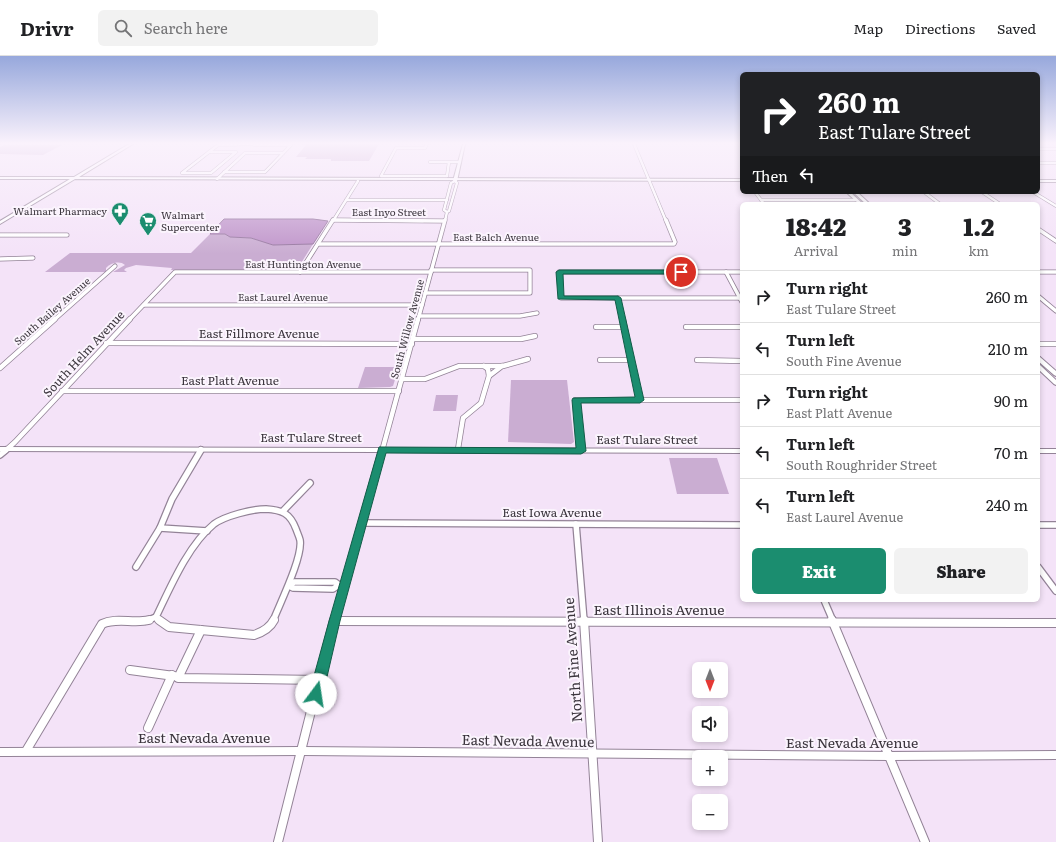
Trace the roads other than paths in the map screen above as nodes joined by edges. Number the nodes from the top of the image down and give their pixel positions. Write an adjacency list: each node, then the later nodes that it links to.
1 (456, 180): 27 (street, South Willow Avenue)
2 (54, 181): 3 (main road)
3 (64, 181): 28 (main road)
4 (67, 181): 28 (main road)
5 (312, 181): 6 (main road)
6 (358, 181): 7 (main road); 18 (street)
7 (389, 181)
8 (455, 181): 19 (street, South Willow Avenue)
9 (587, 181): 10 (main road)
10 (649, 181): 11 (main road); 36 (street, East Balch Avenue)
11 (740, 181)
12 (756, 194): 20 (street)
13 (850, 194): 21 (main road)
14 (857, 194): 23 (main road)
15 (927, 194): 24 (street)
16 (985, 194): 25 (street)
17 (1036, 194): 26 (street)
18 (346, 200): 19 (street); 29 (street)
19 (447, 200): 27 (street, South Willow Avenue)
20 (761, 200): 21 (street)
21 (856, 200): 22 (main road)
22 (858, 202)
23 (866, 202)
24 (937, 202)
25 (997, 202)
26 (1056, 206)
27 (447, 212): 30 (street, South Willow Avenue)
28 (2, 220)
29 (333, 220): 30 (street, East Inyo Street); 35 (street)
30 (444, 221): 36 (street, South Willow Avenue)
31 (1040, 231): 34 (street)
32 (0, 235): 33 (street)
33 (66, 235)
34 (1056, 242)
35 (318, 244): 36 (street, East Balch Avenue); 42 (street)
36 (438, 244): 40 (street, South Willow Avenue)
37 (0, 258): 38 (street)
38 (33, 258)
39 (115, 266): 74 (street, South Bailey Avenue)
40 (431, 271): 42 (street, East Huntington Avenue); 47 (street, South Willow Avenue); 47 (street, East Huntington Avenue)
41 (175, 272): 42 (street, East Huntington Avenue); 51 (street, South Helm Avenue)
42 (300, 272)
43 (726, 272): 44 (street); 48 (street); 49 (street)
44 (740, 272)
45 (1040, 272): 46 (street)
46 (1056, 272)
47 (425, 293): 52 (street, South Willow Avenue)
48 (618, 298): 49 (street); 57 (street)
49 (740, 298)
50 (1040, 298): 53 (street)
51 (144, 305): 52 (street, East Laurel Avenue); 62 (street, South Helm Avenue)
52 (422, 305): 55 (street, South Willow Avenue)
53 (1056, 311)
54 (537, 313): 55 (street)
55 (419, 316): 61 (street, South Willow Avenue)
56 (596, 327): 57 (street)
57 (624, 327): 68 (street)
58 (686, 327): 59 (street)
59 (740, 327)
60 (535, 336): 61 (street)
61 (413, 339): 63 (street, South Willow Avenue)
62 (106, 343): 63 (street, East Fillmore Avenue); 80 (street, South Helm Avenue)
63 (412, 344): 78 (street, South Willow Avenue)
64 (1040, 344): 65 (street)
65 (1056, 344)
66 (528, 359): 73 (street)
67 (600, 360): 68 (street)
68 (631, 360): 82 (street)
69 (697, 360): 71 (street)
70 (1040, 360): 76 (main road)
71 (740, 361)
72 (484, 366): 73 (street); 77 (street); 78 (street)
73 (503, 366): 77 (street)
74 (0, 368)
75 (1040, 368): 79 (main road)
76 (1056, 374)
77 (489, 376): 87 (street)
78 (402, 379): 81 (street, South Willow Avenue)
79 (1056, 383)
80 (62, 391): 81 (street, East Platt Avenue); 84 (street, South Helm Avenue)
81 (399, 391): 86 (street, South Willow Avenue)
82 (640, 400): 83 (street); 88 (street)
83 (740, 400)
84 (3, 449): 85 (main road, East Tulare Street); 92 (street, South Helm Avenue)
85 (201, 449): 86 (main road, East Tulare Street); 100 (street)
86 (382, 450): 87 (main road, East Tulare Street); 95 (street, South Willow Avenue)
87 (458, 450): 88 (main road, East Tulare Street)
88 (581, 451): 89 (main road, East Tulare Street)
89 (740, 451)
90 (1040, 451): 91 (main road)
91 (1056, 451)
92 (0, 454)
93 (310, 483): 94 (street)
94 (283, 512): 101 (street); 112 (street)
95 (362, 523): 96 (street, East Iowa Avenue); 104 (street, South Willow Avenue)
96 (576, 524): 97 (street, East Iowa Avenue); 109 (street, North Fine Avenue)
97 (740, 525)
98 (1040, 525): 99 (street)
99 (1056, 525)
100 (160, 528): 101 (street); 102 (street)
101 (207, 531): 107 (street)
102 (136, 567)
103 (1040, 570): 105 (street)
104 (342, 586): 104 (street); 108 (street, South Willow Avenue)
105 (1056, 591)
106 (825, 602): 111 (street)
107 (156, 617): 112 (street); 117 (street)
108 (334, 621): 109 (street, East Illinois Avenue); 115 (street, South Willow Avenue)
109 (584, 622): 111 (street, East Illinois Avenue); 120 (street, North Fine Avenue)
110 (1056, 622): 111 (street, East Illinois Avenue)
111 (834, 623): 122 (street)
112 (201, 630): 114 (street)
113 (130, 670): 114 (street)
114 (175, 676): 115 (street); 116 (street)
115 (320, 680): 118 (street, South Willow Avenue)
116 (148, 728)
117 (26, 751): 118 (street, East Nevada Avenue); 119 (street, East Nevada Avenue)
118 (302, 751): 120 (street, East Nevada Avenue); 123 (street, South Willow Avenue)
119 (0, 752)
120 (593, 754): 122 (street, East Nevada Avenue); 124 (street, North Fine Avenue)
121 (1056, 755): 122 (street, East Nevada Avenue)
122 (890, 756): 125 (street)
123 (278, 842)
124 (598, 842)
125 (925, 842)

